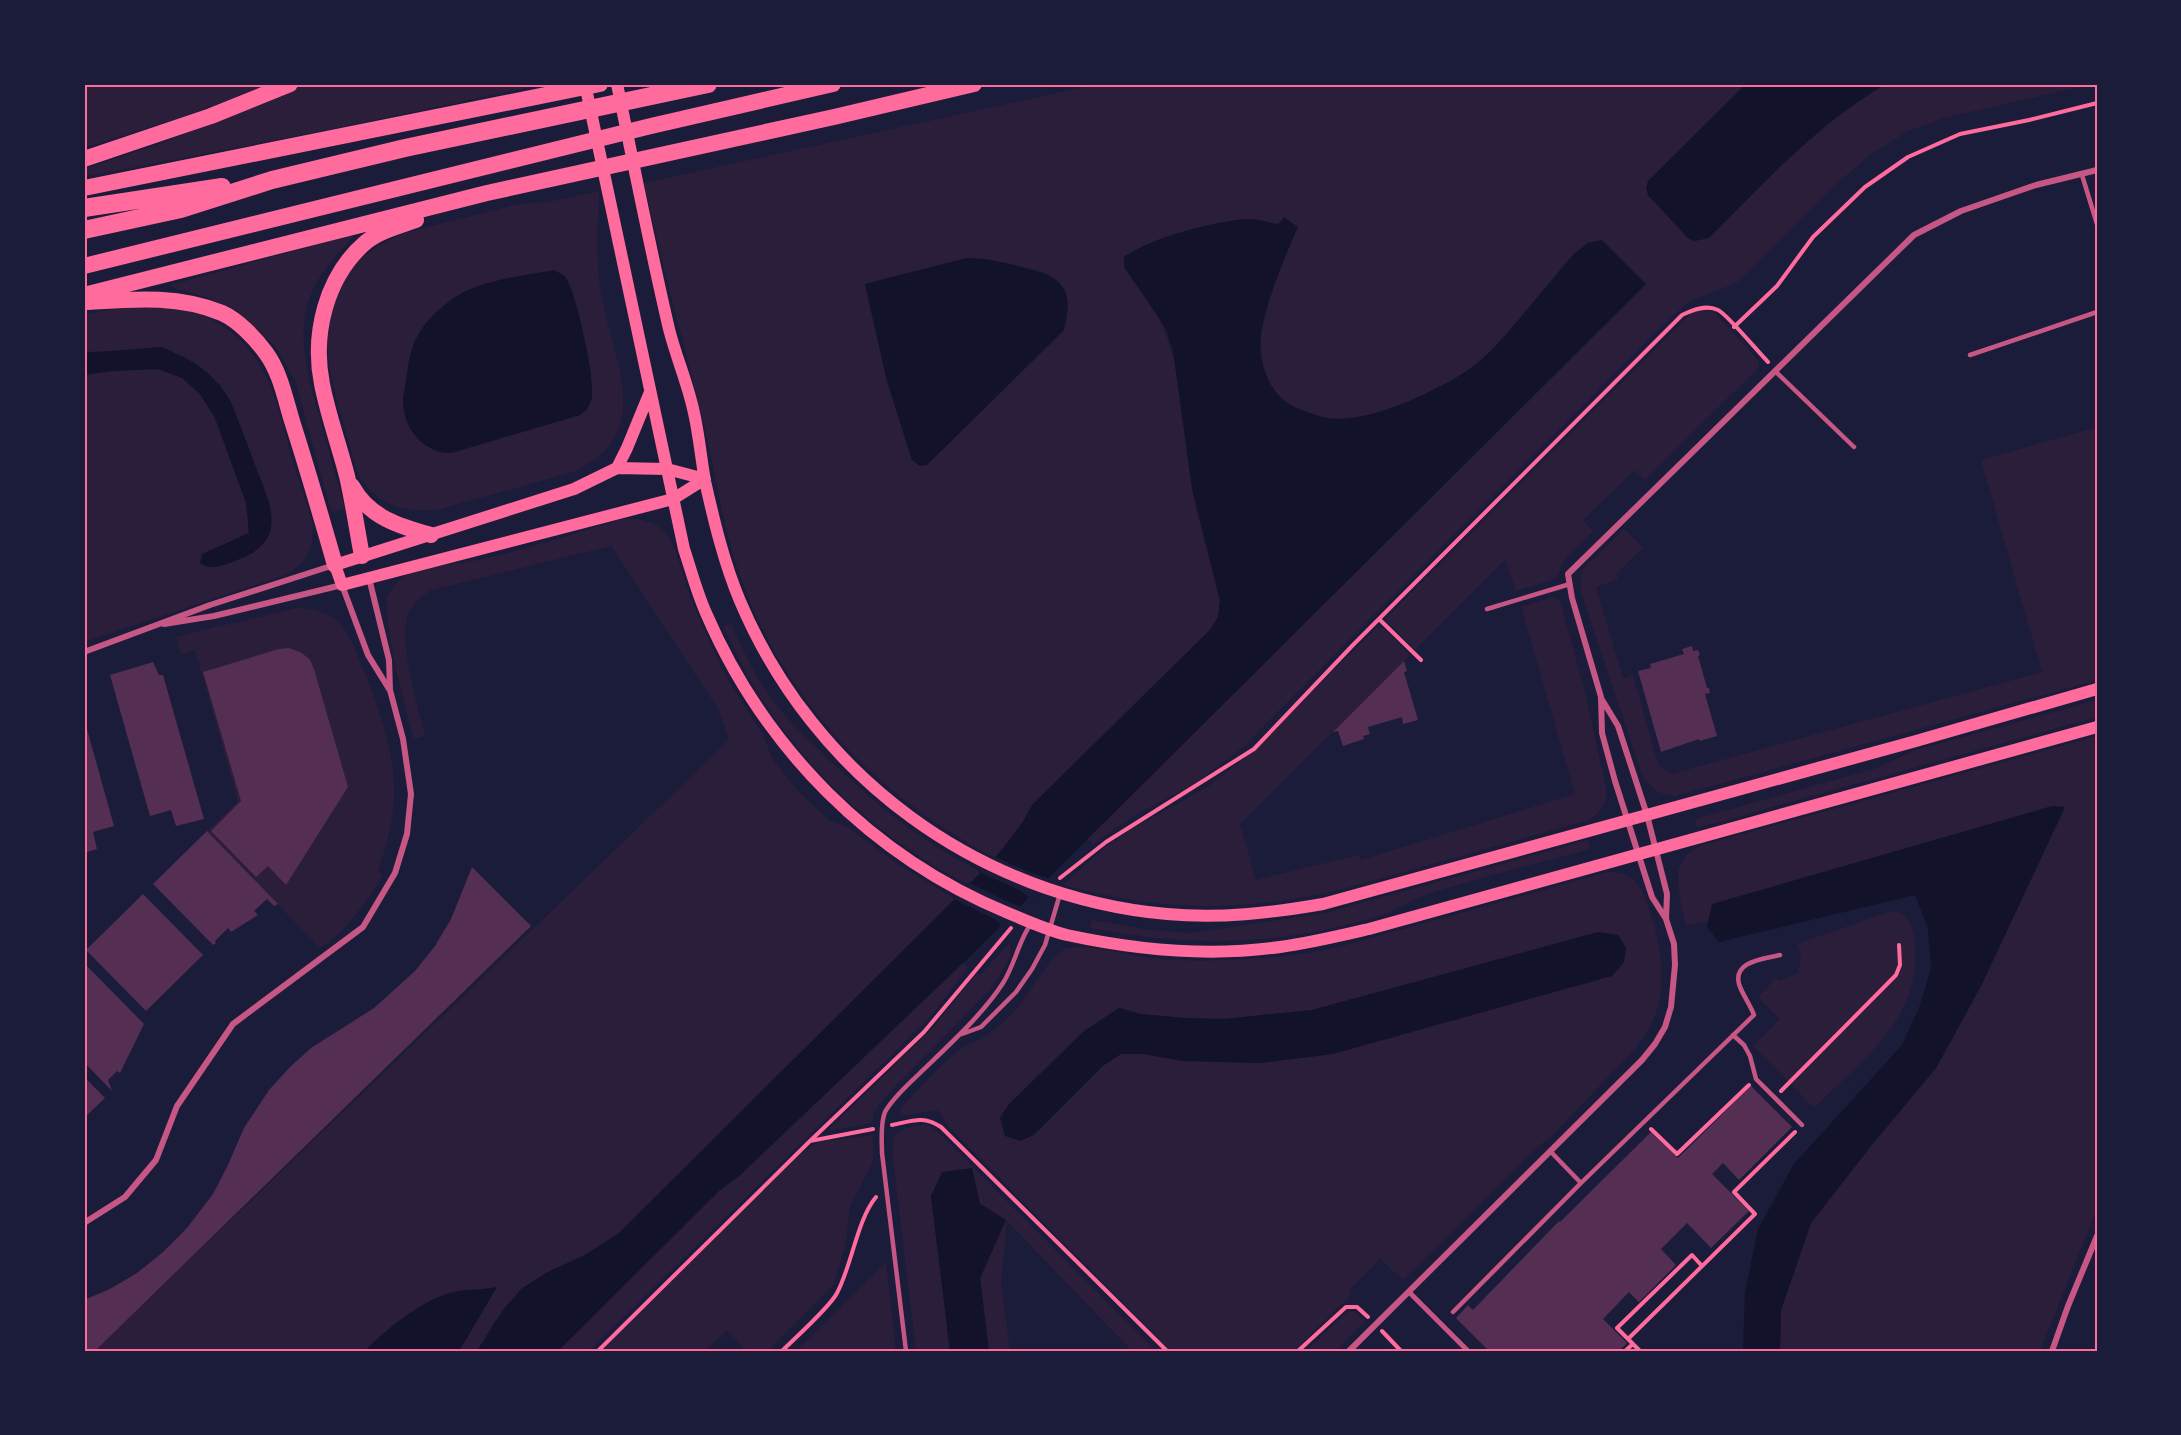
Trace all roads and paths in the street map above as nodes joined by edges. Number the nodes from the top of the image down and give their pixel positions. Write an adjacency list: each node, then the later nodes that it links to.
1 (290, 84): 9 (highway)
2 (585, 84): 25 (main road)
3 (600, 84): 13 (highway)
4 (617, 84): 30 (main road)
5 (708, 84): 12 (highway)
6 (833, 84): 18 (highway)
7 (974, 84): 14 (highway)
8 (2097, 103): 22 (path)
9 (84, 159)
10 (2097, 170): 11 (street)
11 (2082, 174): 16 (lane); 24 (street)
12 (272, 180): 15 (highway); 17 (highway)
13 (84, 188)
14 (487, 193): 19 (highway); 29 (highway)
15 (84, 208)
16 (2097, 224)
17 (84, 230)
18 (84, 266)
19 (84, 295)
20 (84, 302): 34 (highway)
21 (2097, 312): 23 (lane)
22 (1734, 327): 24 (path); 39 (path)
23 (1970, 355)
24 (1775, 371): 26 (lane); 36 (street)
25 (650, 392): 27 (main road); 28 (main road)
26 (1854, 447)
27 (617, 468): 28 (main road); 32 (main road)
28 (667, 469): 30 (main road); 31 (main road)
29 (347, 478): 32 (highway); 33 (highway)
30 (705, 479): 31 (main road); 52 (main road)
31 (673, 499): 35 (main road); 54 (main road)
32 (430, 535): 33 (main road)
33 (362, 556): 34 (main road); 35 (main road)
34 (335, 565): 37 (main road); 40 (street)
35 (368, 578): 37 (main road); 44 (street)
36 (1570, 584): 38 (lane); 45 (street)
37 (342, 585): 40 (street); 44 (street)
38 (1487, 609)
39 (1379, 619): 42 (path); 51 (path)
40 (164, 624): 41 (street)
41 (84, 652)
42 (1421, 660)
43 (2097, 689): 47 (main road)
44 (390, 690): 70 (street)
45 (1601, 697): 47 (street); 48 (street)
46 (2097, 727): 49 (main road)
47 (1647, 815): 48 (main road); 49 (street)
48 (1628, 821): 50 (street); 52 (main road)
49 (1656, 849): 50 (main road); 53 (street)
50 (1638, 853): 53 (street); 56 (main road)
51 (1059, 879)
52 (1060, 894): 56 (lane)
53 (1666, 919): 67 (street)
54 (1032, 922): 56 (main road); 59 (lane)
55 (1016, 923): 66 (path)
56 (1049, 929): 59 (lane)
57 (1899, 945): 62 (path)
58 (1780, 955): 60 (lane)
59 (959, 1035): 65 (lane)
60 (1733, 1035): 61 (lane); 63 (lane)
61 (1756, 1079): 62 (lane); 63 (path)
62 (1775, 1097): 64 (lane)
63 (1644, 1123): 68 (lane)
64 (1802, 1125): 72 (path)
65 (882, 1127): 66 (path); 69 (lane); 81 (path)
66 (810, 1141): 78 (path)
67 (1551, 1152): 68 (lane); 73 (street)
68 (1581, 1184): 74 (lane)
69 (886, 1185): 79 (path); 80 (lane)
70 (84, 1223)
71 (2097, 1236): 88 (street)
72 (1702, 1266): 76 (path); 76 (path)
73 (1409, 1292): 75 (street); 85 (street)
74 (1453, 1312)
75 (1375, 1324): 82 (path); 83 (street); 84 (path)
76 (1628, 1339): 77 (path)
77 (1633, 1344): 86 (path); 87 (path)
78 (598, 1351)
79 (782, 1351)
80 (906, 1351)
81 (1167, 1351)
82 (1298, 1351)
83 (1349, 1351)
84 (1401, 1351)
85 (1468, 1351)
86 (1625, 1351)
87 (1640, 1351)
88 (2052, 1351)

